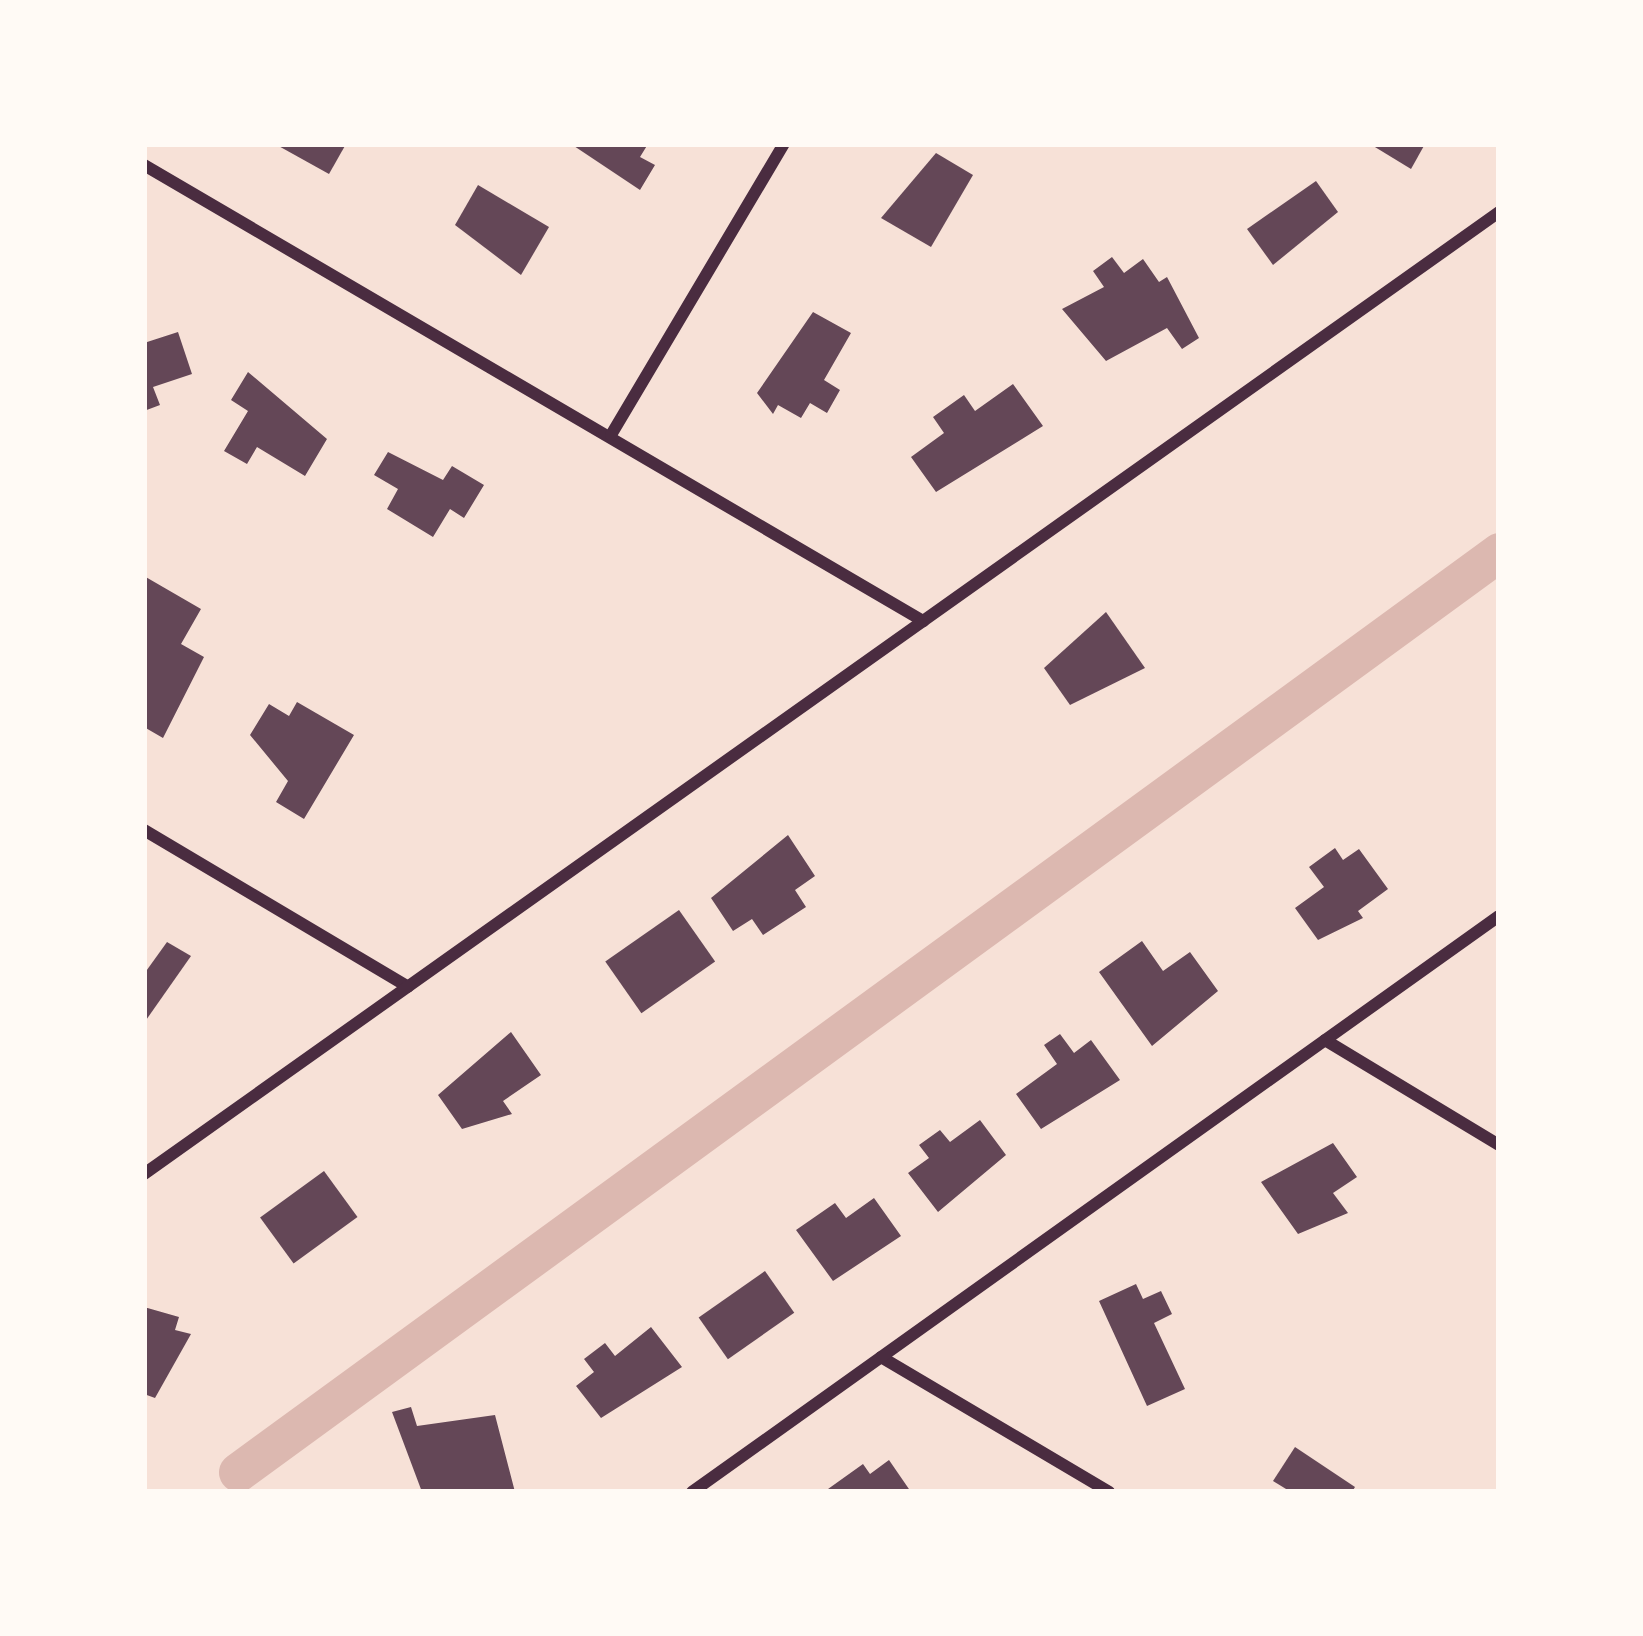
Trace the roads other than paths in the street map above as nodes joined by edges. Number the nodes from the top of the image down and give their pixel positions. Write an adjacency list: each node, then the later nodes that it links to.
1 (784, 144): 4 (street)
2 (144, 165): 4 (street)
3 (1499, 212): 5 (street)
4 (611, 435): 5 (street)
5 (923, 621): 8 (street)
6 (144, 830): 8 (street)
7 (1499, 916): 9 (street)
8 (408, 987): 11 (street)
9 (1325, 1040): 10 (street); 12 (street)
10 (1499, 1145)
11 (144, 1174)
12 (880, 1358): 13 (street); 14 (street)
13 (692, 1492)
14 (1109, 1492)

